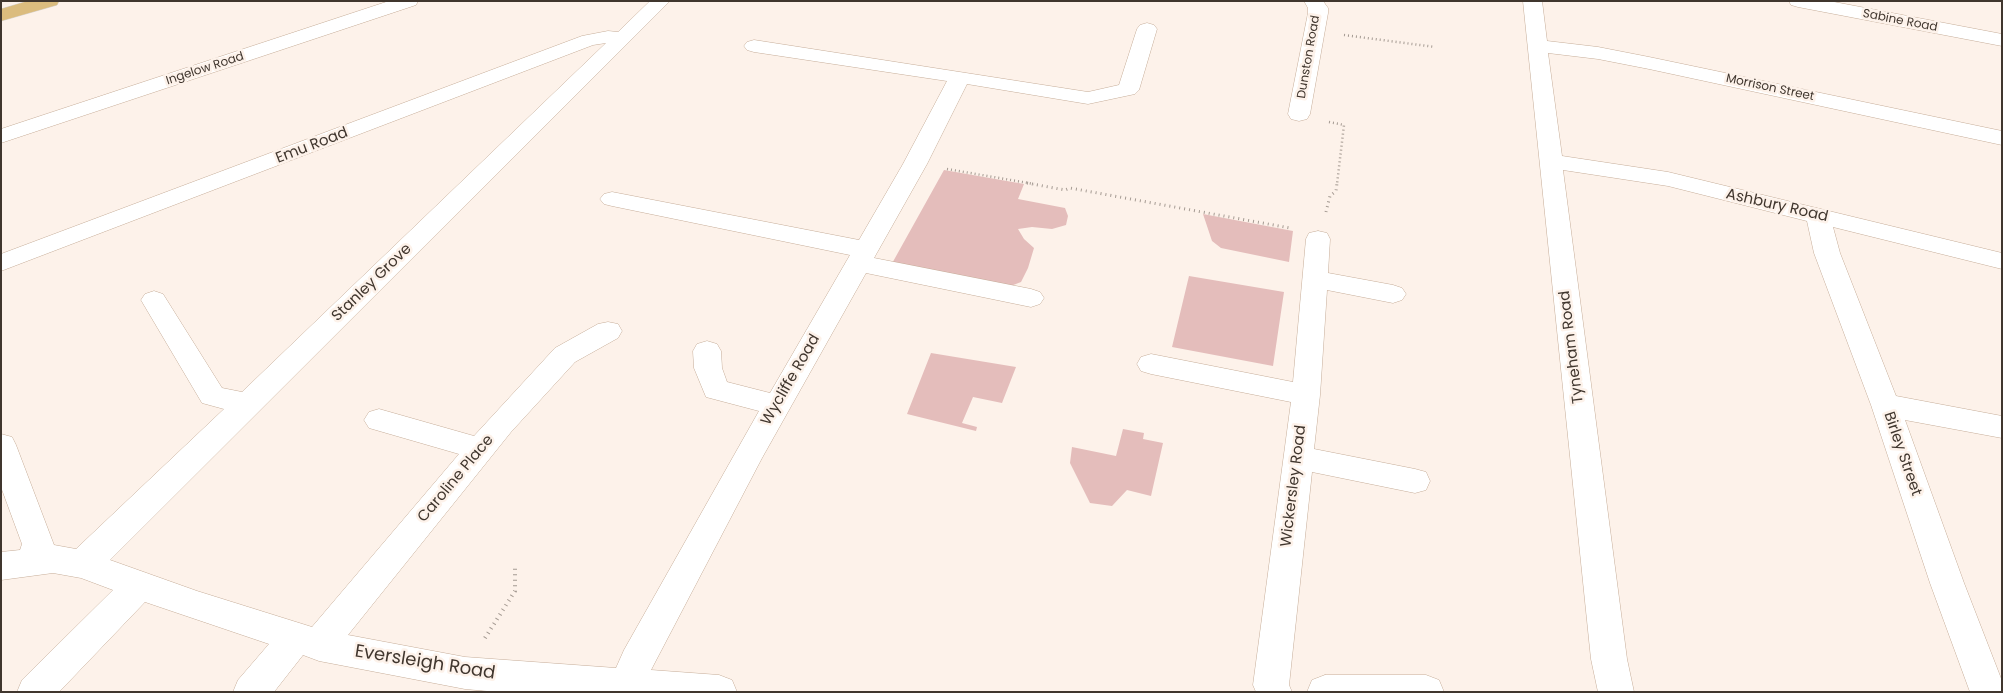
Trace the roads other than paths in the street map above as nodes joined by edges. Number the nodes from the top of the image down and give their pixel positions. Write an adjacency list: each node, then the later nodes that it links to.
1 (50, 1): 7 (main road)
2 (409, 1): 15 (street, Ingelow Road)
3 (661, 1): 9 (street, Stanley Grove)
4 (1313, 1): 14 (street, Dunston Road)
5 (1532, 1): 12 (street, Tyneham Road)
6 (1798, 1): 10 (street, Sabine Road)
7 (1, 15)
8 (1147, 29): 13 (street)
9 (624, 38): 23 (street, Emu Road); 32 (street, Stanley Grove)
10 (2002, 40)
11 (754, 46): 13 (street)
12 (1536, 46): 16 (street, Morrison Street); 17 (street, Tyneham Road)
13 (960, 77): 21 (street, Wycliffe Road)
14 (1299, 114)
15 (1, 136)
16 (2002, 138)
17 (1550, 161): 19 (street, Ashbury Road); 53 (street, Tyneham Road)
18 (612, 199): 21 (street)
19 (1818, 215): 22 (street, Ashbury Road); 34 (street, Birley Street)
20 (1318, 239): 24 (street, Wickersley Road)
21 (862, 257): 26 (street); 33 (street, Wycliffe Road)
22 (2002, 261)
23 (1, 263)
24 (1314, 279): 25 (street); 31 (street, Wickersley Road)
25 (1393, 294)
26 (1030, 298)
27 (154, 300): 32 (street)
28 (608, 331): 38 (street, Caroline Place)
29 (707, 351): 33 (street)
30 (1151, 364): 31 (street)
31 (1306, 394): 39 (street, Wickersley Road)
32 (246, 404): 42 (street, Stanley Grove)
33 (776, 405): 46 (street, Wycliffe Road)
34 (1886, 405): 36 (street); 54 (street, Birley Street)
35 (379, 420): 38 (street)
36 (2002, 427)
37 (1, 445): 41 (street)
38 (481, 449): 45 (street, Caroline Place)
39 (1298, 457): 40 (street); 50 (street, Wickersley Road)
40 (1415, 481)
41 (33, 561): 42 (street, Eversleigh Road); 43 (street, Eversleigh Road)
42 (82, 564): 44 (street, Eversleigh Road)
43 (1, 566)
44 (140, 585): 45 (street, Eversleigh Road); 47 (street)
45 (308, 641): 46 (street, Eversleigh Road); 48 (street, Caroline Place)
46 (628, 685): 49 (street, Eversleigh Road)
47 (35, 692)
48 (250, 692)
49 (719, 692)
50 (1274, 692)
51 (1325, 692): 52 (street)
52 (1426, 692)
53 (1616, 692)
54 (1988, 692)

